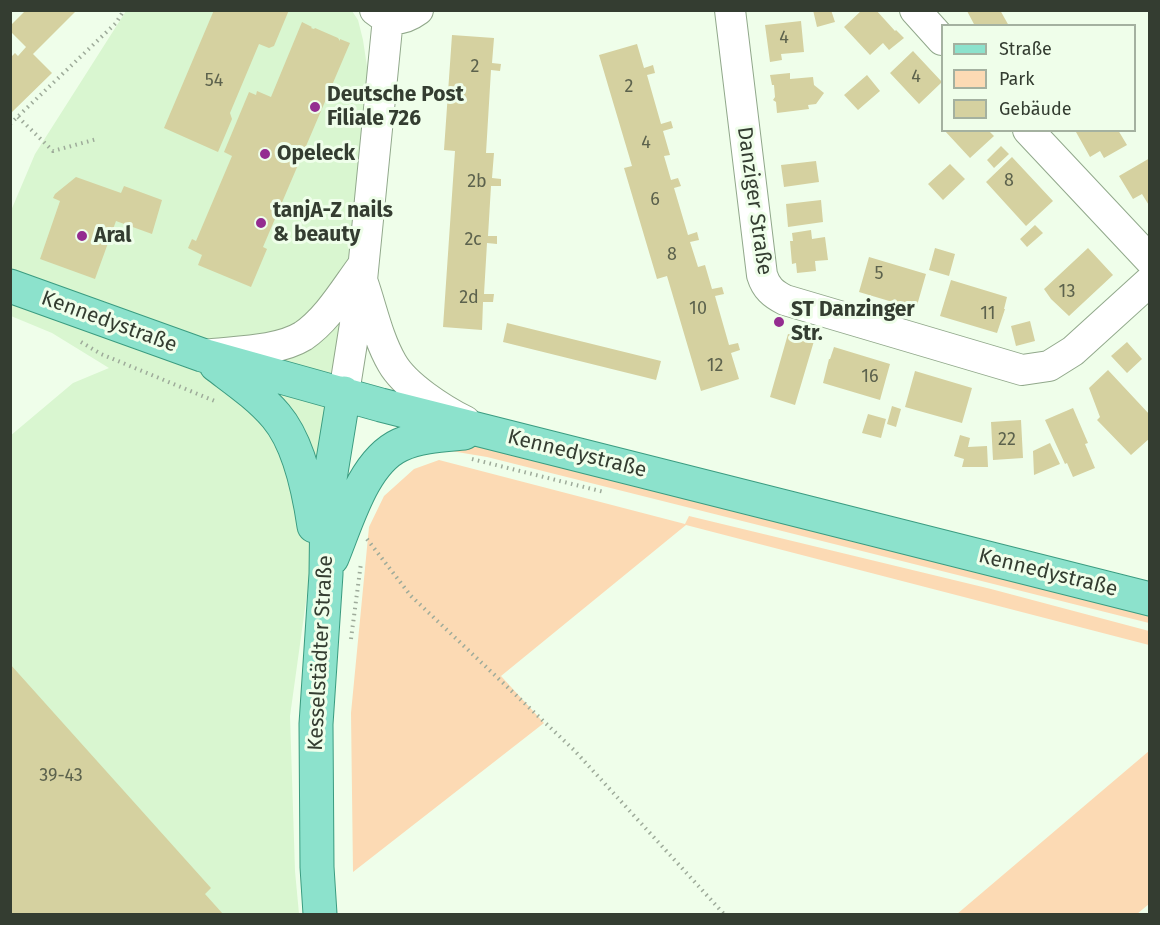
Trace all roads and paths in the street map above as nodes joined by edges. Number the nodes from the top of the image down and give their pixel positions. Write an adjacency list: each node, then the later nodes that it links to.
1 (124, 10): 7 (path)
2 (418, 10): 5 (street)
3 (730, 10): 13 (street, Danziger Straße)
4 (915, 10): 6 (street)
5 (381, 14): 12 (street)
6 (941, 39)
7 (18, 117): 8 (path); 10 (path)
8 (10, 124)
9 (1030, 132): 11 (street)
10 (97, 139)
11 (1149, 260)
12 (362, 273): 15 (street); 16 (street); 17 (street)
13 (1149, 281)
14 (10, 286): 15 (main road, Kennedystraße)
15 (202, 355): 16 (main road, Kennedystraße); 22 (main road)
16 (344, 393): 17 (main road, Kennedystraße); 22 (main road, Kesselstädter Straße)
17 (486, 432): 22 (main road); 23 (main road, Kennedystraße)
18 (470, 459): 19 (path)
19 (609, 493)
20 (363, 543): 26 (path)
21 (361, 561): 24 (path)
22 (325, 585): 25 (main road, Kesselstädter Straße)
23 (1149, 599)
24 (351, 642)
25 (320, 915)
26 (724, 915)

